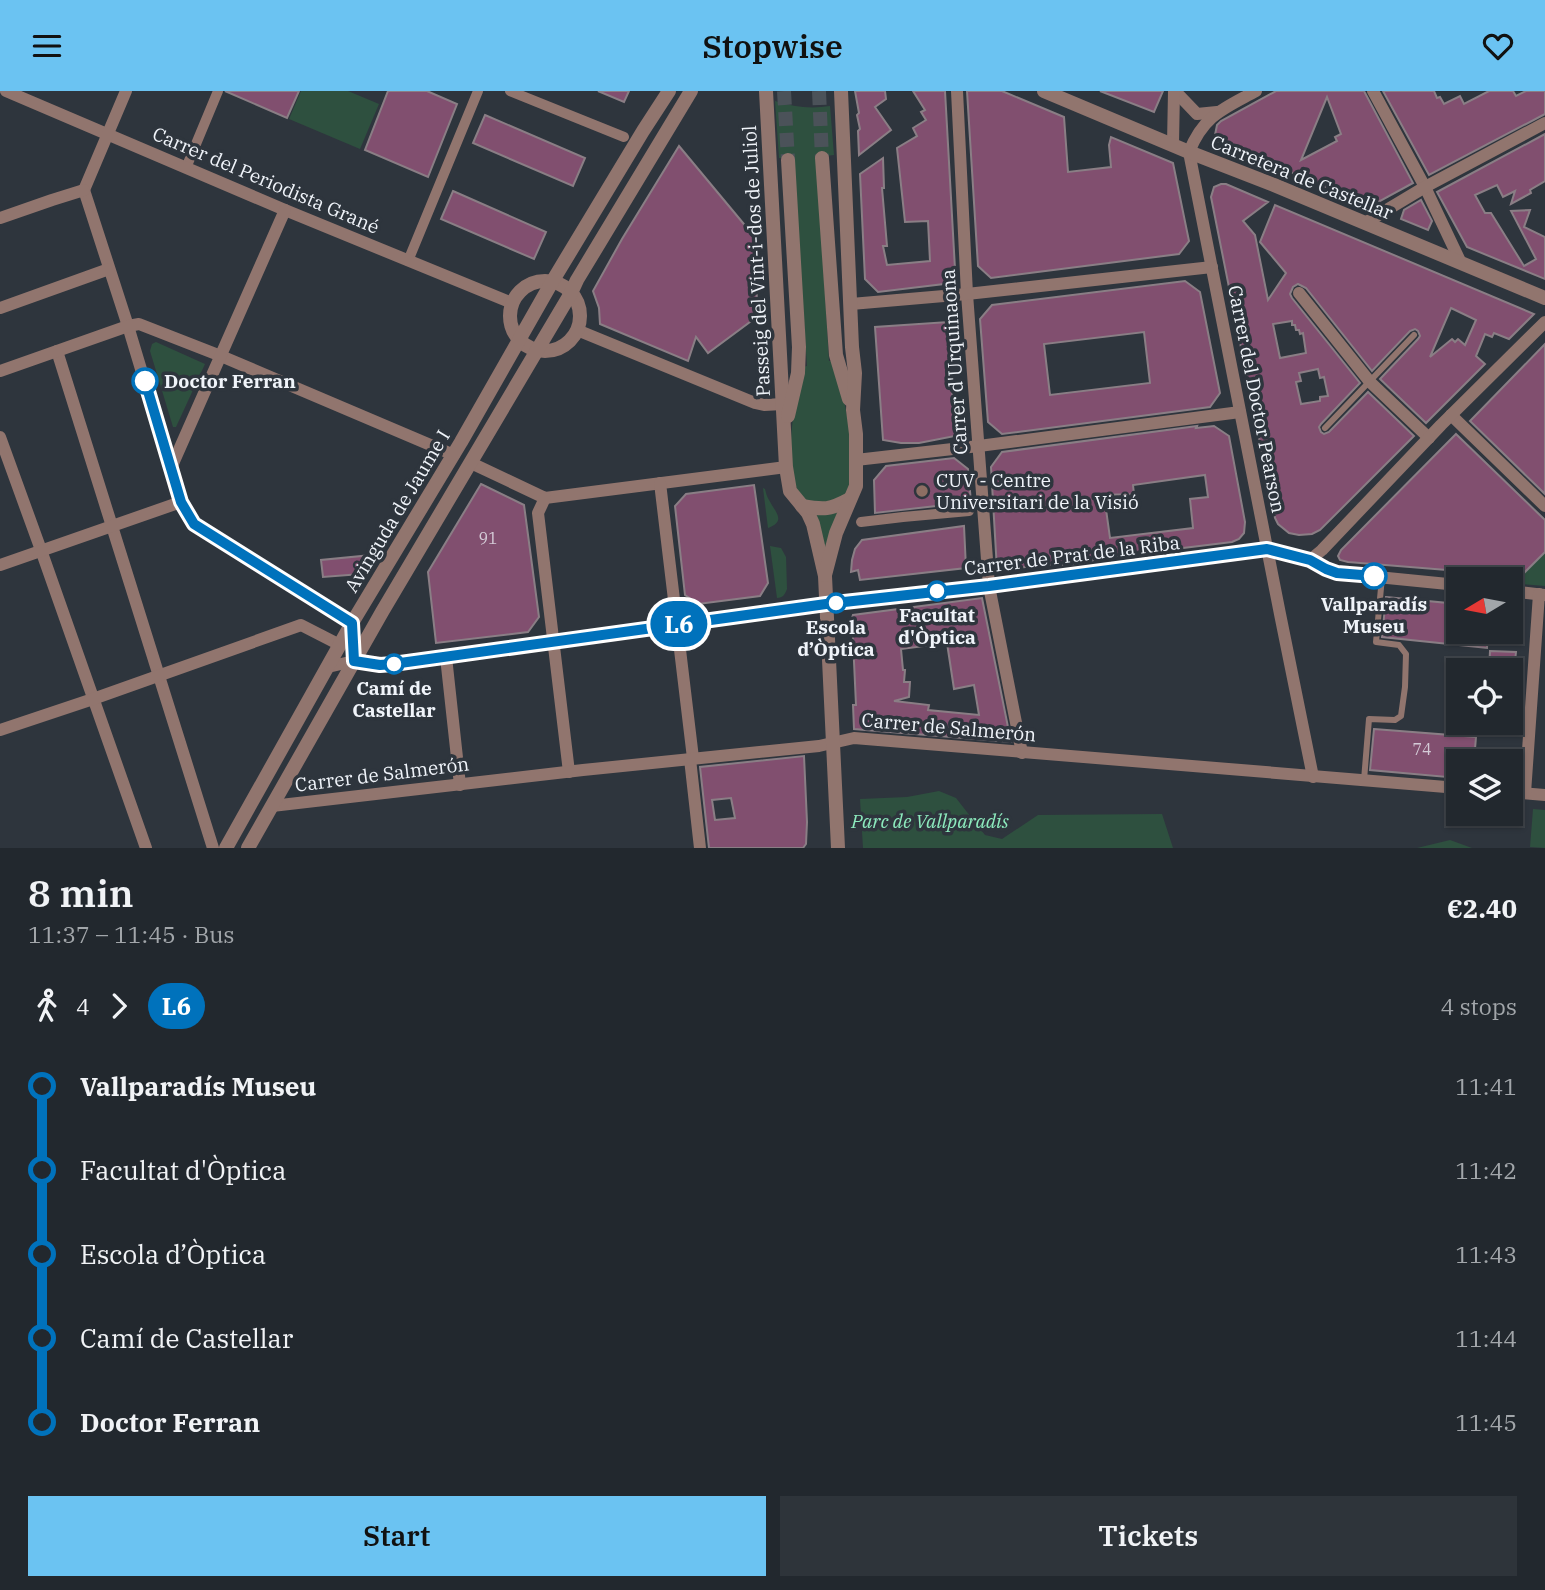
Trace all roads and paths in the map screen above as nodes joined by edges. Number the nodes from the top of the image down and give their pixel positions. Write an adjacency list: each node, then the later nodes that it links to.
1 (6, 91): 19 (street, Carrer del Periodista Grané)
2 (126, 91): 19 (street)
3 (218, 91): 25 (street)
4 (478, 91): 31 (street)
5 (510, 91): 20 (street)
6 (661, 91): 18 (street)
7 (669, 91): 18 (street, Avinguda de Jaume I)
8 (691, 91): 36 (street, Avinguda de Jaume I)
9 (841, 91): 41 (street, Passeig del Vint-i-dos de Juliol)
10 (957, 91): 38 (street, Carrer d'Urquinaona)
11 (1044, 91): 21 (street, Carretera de Castellar)
12 (1175, 91): 16 (street); 21 (street)
13 (1256, 91): 16 (street)
14 (1373, 91): 26 (street)
15 (765, 92): 53 (street, Passeig del Vint-i-dos de Juliol)
16 (1217, 112): 22 (street)
17 (1545, 123): 26 (street)
18 (643, 131): 35 (street, Avinguda de Jaume I)
19 (107, 133): 25 (street, Carrer del Periodista Grané); 27 (street)
20 (624, 137)
21 (1173, 144): 22 (street, Carretera de Castellar)
22 (1189, 152): 30 (street, Carretera de Castellar); 33 (street, Carrer del Doctor Pearson)
23 (822, 158): 54 (street, Passeig del Vint-i-dos de Juliol)
24 (788, 160): 58 (street, Passeig del Vint-i-dos de Juliol)
25 (186, 168): 28 (street, Carrer del Periodista Grané)
26 (1425, 187): 30 (street); 32 (street)
27 (85, 190): 29 (street); 34 (street)
28 (285, 210): 31 (street, Carrer del Periodista Grané); 50 (street)
29 (0, 218)
30 (1365, 223): 32 (street, Carretera de Castellar)
31 (408, 261): 40 (street, Carrer del Periodista Grané)
32 (1461, 263): 39 (street, Carretera de Castellar)
33 (1212, 267): 38 (street); 55 (street, Carrer del Doctor Pearson)
34 (109, 269): 42 (street); 44 (street)
35 (552, 282): 36 (street); 40 (street); 47 (street, Avinguda de Jaume I)
36 (571, 293): 45 (street); 49 (street, Avinguda de Jaume I)
37 (1298, 293): 52 (street)
38 (967, 294): 41 (street); 61 (street, Carrer d'Urquinaona)
39 (1545, 298)
40 (512, 303): 47 (street)
41 (851, 304): 54 (street, Passeig del Vint-i-dos de Juliol)
42 (0, 308)
43 (1545, 322): 56 (street)
44 (128, 326): 48 (street); 50 (street); 66 (street)
45 (577, 330): 49 (street); 53 (street)
46 (1414, 335): 52 (lane)
47 (520, 341): 49 (street); 62 (street, Avinguda de Jaume I)
48 (57, 351): 51 (street); 75 (street)
49 (536, 351): 64 (street, Avinguda de Jaume I)
50 (221, 356): 62 (street); 66 (street)
51 (0, 371)
52 (1370, 382): 57 (lane); 60 (street)
53 (783, 404): 58 (street, Passeig del Vint-i-dos de Juliol)
54 (853, 410): 63 (street, Passeig del Vint-i-dos de Juliol)
55 (1240, 412): 61 (street); 76 (street, Carrer del Doctor Pearson)
56 (1451, 415): 60 (street); 72 (street)
57 (1325, 428)
58 (785, 430): 65 (street, Passeig del Vint-i-dos de Juliol)
59 (0, 437): 77 (street)
60 (1429, 438): 78 (street)
61 (979, 446): 63 (street); 83 (street, Carrer d'Urquinaona)
62 (454, 455): 87 (street, Avinguda de Jaume I)
63 (856, 460): 69 (street, Passeig del Vint-i-dos de Juliol)
64 (471, 463): 68 (street); 92 (street, Avinguda de Jaume I)
65 (786, 467): 67 (street); 71 (street, Passeig del Vint-i-dos de Juliol)
66 (171, 468): 70 (street)
67 (660, 483): 68 (street); 88 (street)
68 (545, 498): 89 (street)
69 (851, 498): 71 (street); 80 (street, Passeig del Vint-i-dos de Juliol)
70 (181, 502): 75 (street); 87 (street)
71 (802, 506): 80 (street, Passeig del Vint-i-dos de Juliol)
72 (1545, 506)
73 (969, 511): 74 (street)
74 (861, 522)
75 (113, 526): 77 (street); 94 (street)
76 (1267, 549): 78 (street, Carrer de Prat de la Riba); 83 (street, Carrer de Prat de la Riba); 101 (street, Carrer del Doctor Pearson)
77 (41, 550): 79 (street); 95 (street)
78 (1310, 560): 81 (street, Carrer de Prat de la Riba)
79 (0, 565)
80 (825, 576): 86 (street, Passeig del Vint-i-dos de Juliol)
81 (1382, 577): 82 (street, Carrer de Prat de la Riba); 102 (lane)
82 (1446, 584)
83 (989, 586): 86 (street, Carrer de Prat de la Riba); 98 (street, Carrer d'Urquinaona)
84 (1523, 593): 85 (street)
85 (1542, 595): 105 (street)
86 (826, 604): 88 (street, Carrer de Prat de la Riba); 97 (street, Passeig del Vint-i-dos de Juliol)
87 (352, 623): 90 (street, Avinguda de Jaume I); 92 (street)
88 (676, 624): 89 (street, Carrer de Prat de la Riba); 99 (street)
89 (554, 641): 91 (street, Carrer de Prat de la Riba); 100 (street)
90 (340, 645): 93 (street, Avinguda de Jaume I); 94 (street)
91 (446, 657): 92 (street, Carrer de Prat de la Riba); 103 (street)
92 (354, 661): 93 (street, Carrer de Prat de la Riba); 107 (street, Avinguda de Jaume I)
93 (328, 667): 110 (street, Avinguda de Jaume I)
94 (159, 676): 95 (street); 109 (street)
95 (93, 699): 96 (street); 108 (street)
96 (0, 730)
97 (833, 742): 98 (street, Carrer de Salmerón); 99 (street, Carrer de Salmerón); 113 (street, Passeig del Vint-i-dos de Juliol)
98 (1021, 753): 101 (street, Carrer de Salmerón)
99 (691, 759): 100 (street, Carrer de Salmerón); 112 (street)
100 (569, 772): 103 (street, Carrer de Salmerón)
101 (1313, 777): 102 (street, Carrer de Salmerón)
102 (1364, 780): 104 (street, Carrer de Salmerón)
103 (460, 785): 107 (street, Carrer de Salmerón)
104 (1446, 787)
105 (1525, 793): 106 (street)
106 (1545, 795)
107 (272, 807): 111 (street, Avinguda de Jaume I)
108 (146, 848)
109 (213, 848)
110 (226, 848)
111 (248, 848)
112 (700, 848)
113 (838, 848)

